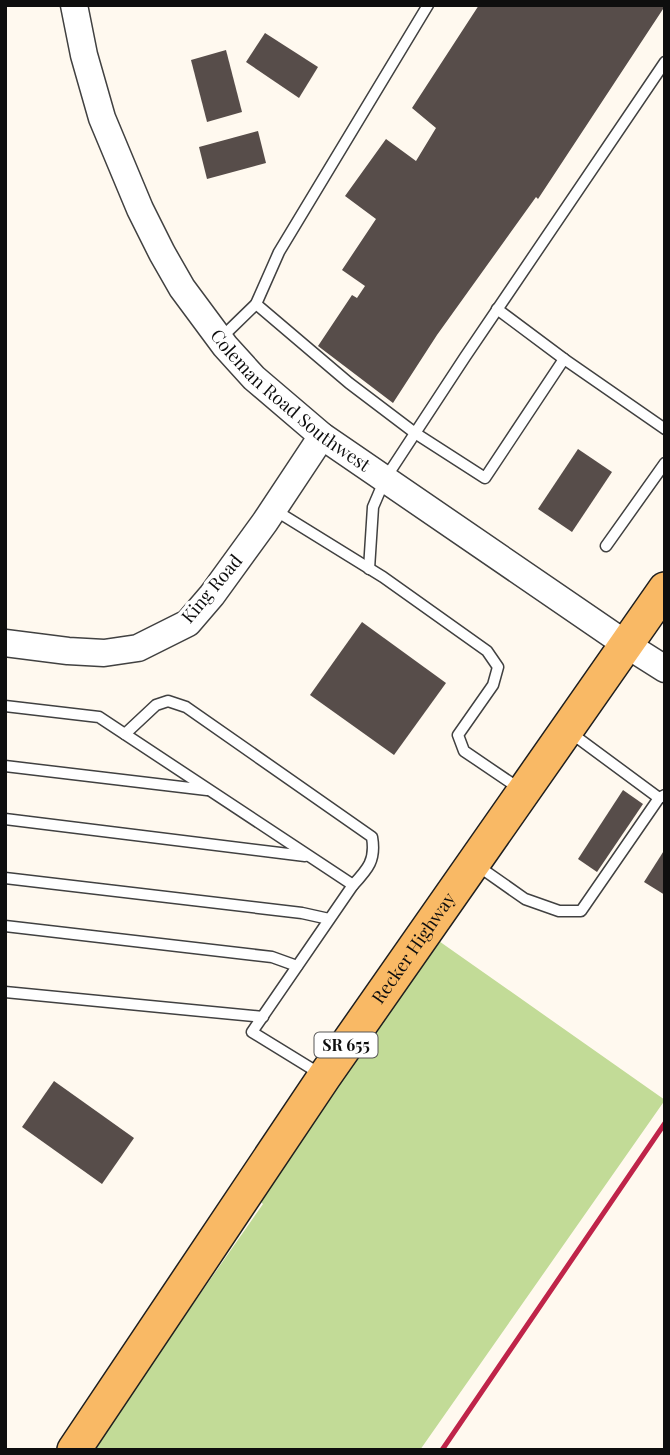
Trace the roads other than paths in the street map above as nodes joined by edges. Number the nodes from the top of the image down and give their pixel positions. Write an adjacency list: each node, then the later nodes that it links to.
1 (74, 5): 6 (street, Coleman Road Southwest)
2 (428, 5): 4 (lane)
3 (665, 62): 5 (lane)
4 (257, 304): 6 (lane); 9 (lane)
5 (498, 309): 7 (lane); 9 (lane)
6 (220, 339): 10 (street, Coleman Road Southwest)
7 (564, 359): 8 (lane); 9 (lane)
8 (665, 429)
9 (415, 433): 12 (lane)
10 (322, 436): 12 (street, Coleman Road Southwest); 13 (street, King Road)
11 (665, 463): 14 (lane)
12 (384, 479): 15 (lane); 18 (street, Coleman Road Southwest)
13 (273, 509): 15 (lane); 17 (street, King Road)
14 (606, 546)
15 (369, 569): 25 (lane)
16 (665, 589): 18 (main road, Recker Highway / SR 655)
17 (5, 643)
18 (626, 645): 19 (street, Coleman Road Southwest); 21 (main road, Recker Highway / SR 655)
19 (665, 669)
20 (5, 706): 22 (lane)
21 (567, 730): 25 (main road, Recker Highway / SR 655); 26 (lane)
22 (125, 734): 24 (lane); 31 (lane)
23 (5, 766): 24 (lane)
24 (210, 790): 28 (lane)
25 (524, 792): 29 (main road, Recker Highway / SR 655)
26 (662, 796): 29 (lane)
27 (5, 819): 28 (lane)
28 (310, 856): 31 (lane)
29 (474, 863): 37 (main road, Recker Highway / SR 655)
30 (5, 878): 32 (lane)
31 (353, 884): 32 (lane)
32 (329, 919): 34 (lane)
33 (5, 926): 34 (lane)
34 (297, 966): 36 (lane)
35 (5, 992): 36 (lane)
36 (263, 1017): 37 (lane)
37 (324, 1077): 38 (main road, Recker Highway / SR 655)
38 (74, 1450)

